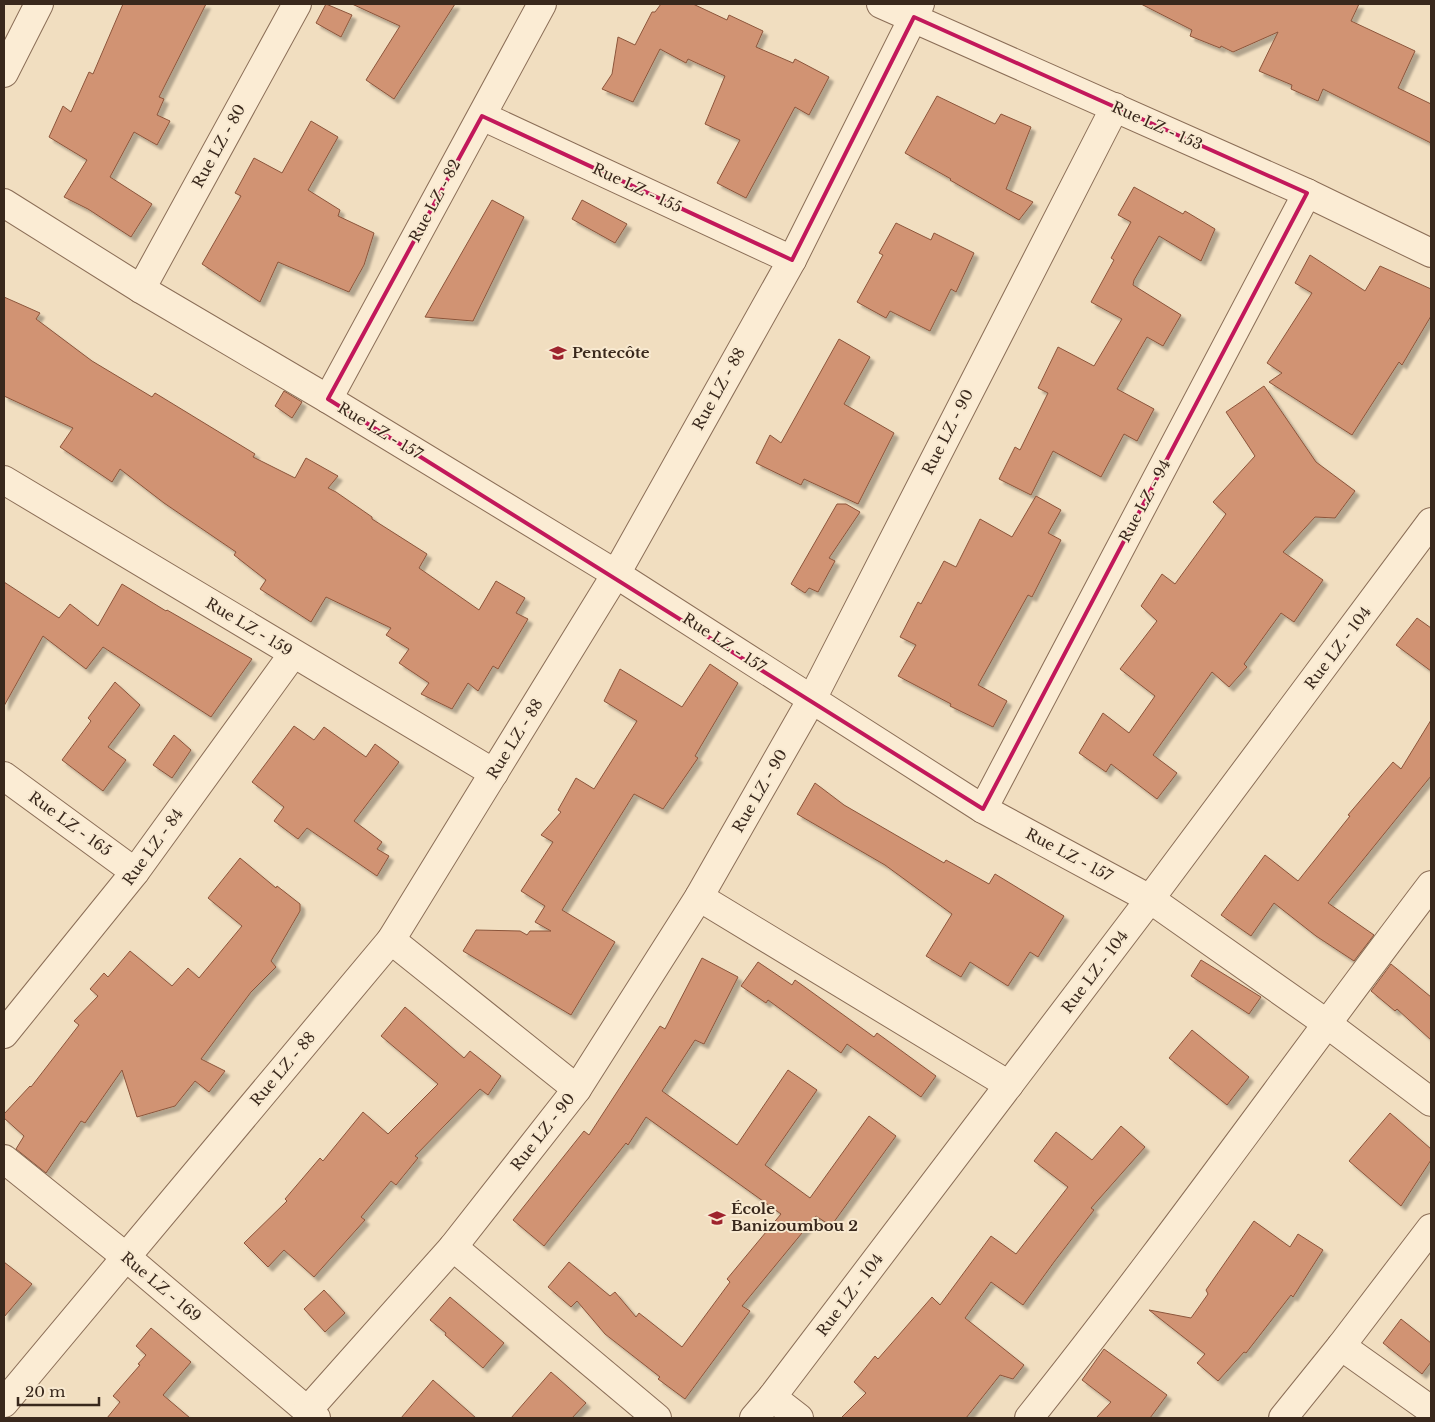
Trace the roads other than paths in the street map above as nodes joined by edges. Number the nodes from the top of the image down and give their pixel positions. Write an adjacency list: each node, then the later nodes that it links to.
1 (39, 4): 6 (street)
2 (297, 4): 13 (street, Rue LZ - 80)
3 (542, 4): 8 (street, Rue LZ - 82)
4 (881, 4): 5 (street, Rue LZ - 153)
5 (917, 11): 7 (street, Rue LZ - 153); 12 (street, Rue LZ - 88)
6 (4, 73)
7 (1114, 107): 9 (street, Rue LZ - 153); 19 (street, Rue LZ - 90)
8 (482, 116): 12 (street, Rue LZ - 155); 14 (street, Rue LZ - 82)
9 (1307, 193): 11 (street, Rue LZ - 153); 22 (street, Rue LZ - 94)
10 (4, 204): 13 (street, Rue LZ - 157)
11 (1431, 253)
12 (792, 260): 17 (street, Rue LZ - 88)
13 (141, 289): 14 (street, Rue LZ - 157)
14 (328, 399): 17 (street, Rue LZ - 157)
15 (4, 480): 18 (street, Rue LZ - 159)
16 (1431, 522): 26 (street, Rue LZ - 104)
17 (616, 574): 19 (street, Rue LZ - 157); 20 (street, Rue LZ - 88)
18 (293, 654): 20 (street, Rue LZ - 159); 23 (street, Rue LZ - 84)
19 (812, 699): 22 (street, Rue LZ - 157); 25 (street, Rue LZ - 90)
20 (494, 773): 27 (street, Rue LZ - 88)
21 (4, 776): 23 (street, Rue LZ - 165)
22 (983, 809): 26 (street, Rue LZ - 157)
23 (135, 872): 29 (street, Rue LZ - 84)
24 (1431, 885): 28 (street)
25 (699, 897): 30 (street); 31 (street, Rue LZ - 90)
26 (1150, 899): 28 (street, Rue LZ - 157); 30 (street, Rue LZ - 104)
27 (391, 940): 31 (street); 36 (street, Rue LZ - 88)
28 (1326, 1023): 32 (street, Rue LZ - 157); 45 (street)
29 (4, 1034)
30 (1009, 1085): 38 (street, Rue LZ - 104)
31 (577, 1089): 35 (street, Rue LZ - 90)
32 (1431, 1102)
33 (4, 1159): 36 (street, Rue LZ - 169)
34 (1431, 1228): 37 (street)
35 (453, 1248): 41 (street, Rue LZ - 90); 42 (street)
36 (126, 1257): 39 (street, Rue LZ - 88); 41 (street, Rue LZ - 169)
37 (1341, 1346): 40 (street); 46 (street)
38 (772, 1398): 43 (street, Rue LZ - 104); 44 (street)
39 (4, 1403)
40 (1431, 1410)
41 (312, 1415)
42 (656, 1418)
43 (754, 1418)
44 (799, 1418)
45 (1030, 1418)
46 (1283, 1418)

